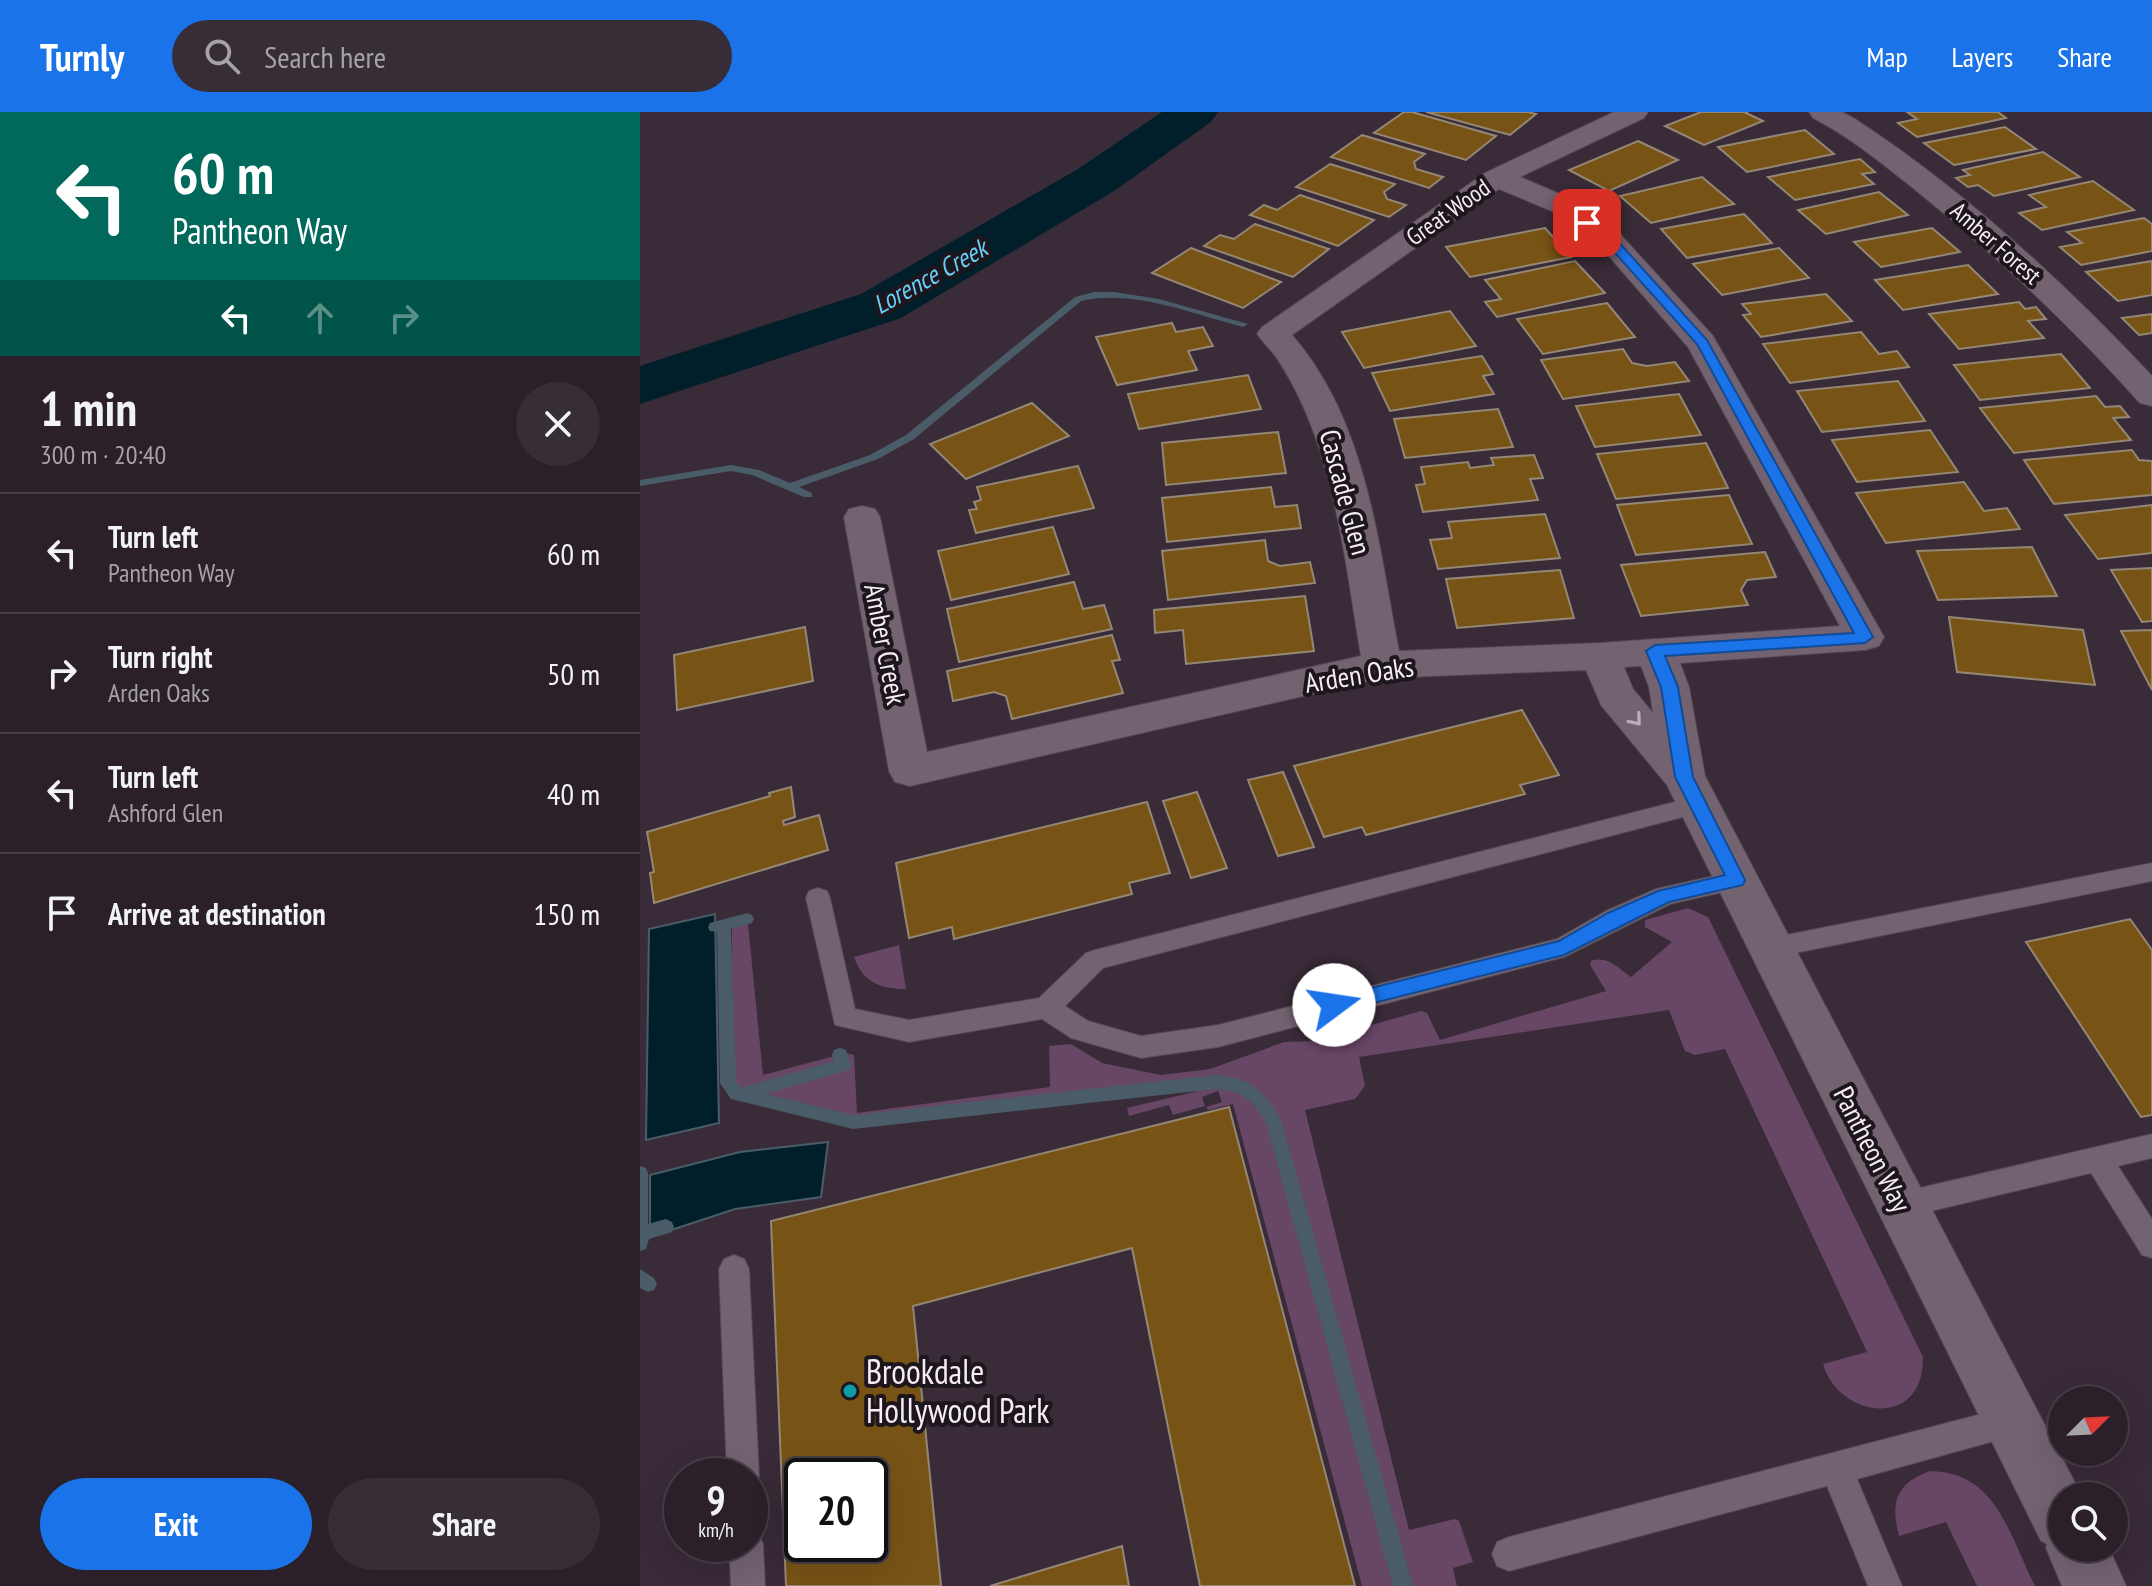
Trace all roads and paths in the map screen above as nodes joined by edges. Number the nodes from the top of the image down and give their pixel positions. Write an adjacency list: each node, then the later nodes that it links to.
1 (1635, 112): 3 (street, Great Wood)
2 (1822, 112): 5 (street, Amber Forest)
3 (1495, 179): 4 (street, Great Wood); 7 (street, Arden Oaks)
4 (1273, 334): 9 (street, Cascade Glen)
5 (2152, 396)
6 (862, 517): 10 (street, Amber Creek)
7 (1655, 651): 8 (street, Arden Oaks); 11 (street, Pantheon Way)
8 (1600, 656): 9 (street, Arden Oaks); 11 (street, Pantheon Way, one-way to 11)
9 (1382, 665): 10 (street, Arden Oaks)
10 (910, 771)
11 (1691, 791): 13 (street, Pantheon Way); 16 (lane)
12 (2152, 872): 15 (lane)
13 (1736, 880): 15 (street, Pantheon Way); 16 (lane)
14 (818, 898): 16 (lane)
15 (1771, 948): 19 (street, Pantheon Way)
16 (1046, 1008)
17 (2152, 1146): 18 (lane)
18 (2097, 1158): 19 (lane); 20 (lane)
19 (1902, 1205): 22 (street, Pantheon Way)
20 (2152, 1245)
21 (734, 1269): 23 (lane)
22 (2012, 1422): 24 (lane); 25 (street, Pantheon Way)
23 (742, 1458)
24 (1836, 1468): 26 (lane); 30 (lane)
25 (2048, 1493)
26 (1509, 1554)
27 (747, 1562): 29 (lane)
28 (2083, 1562): 31 (street)
29 (748, 1586)
30 (1885, 1586)
31 (2095, 1586)

